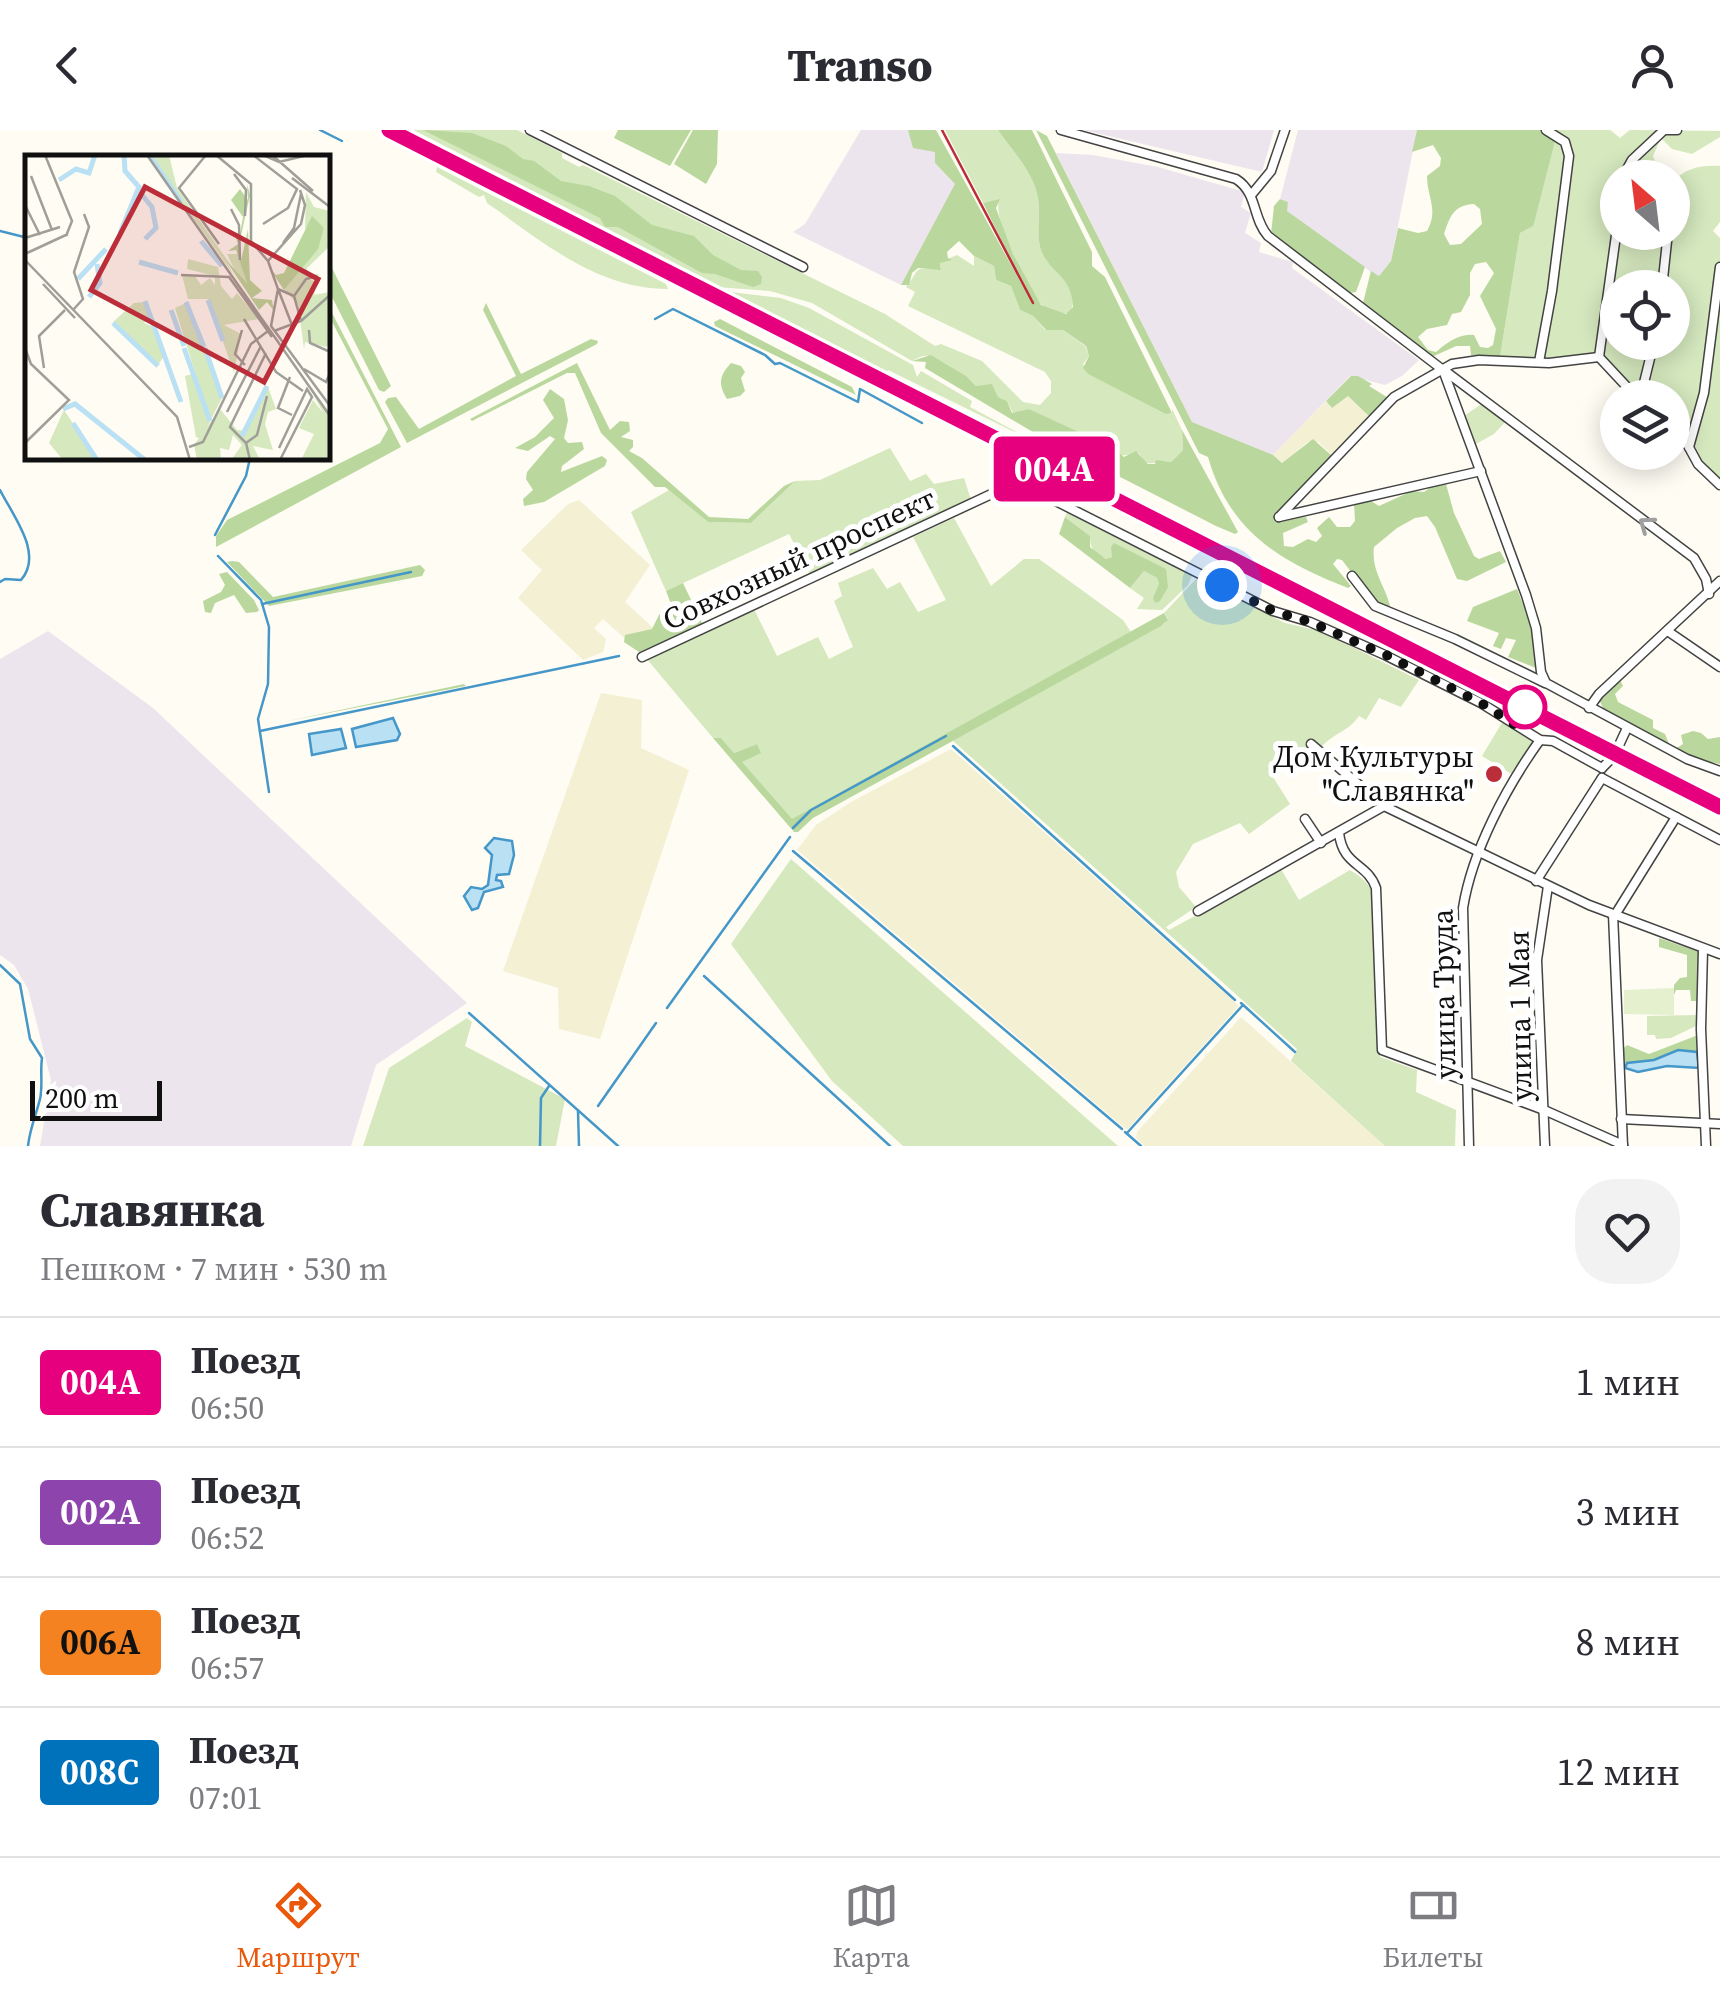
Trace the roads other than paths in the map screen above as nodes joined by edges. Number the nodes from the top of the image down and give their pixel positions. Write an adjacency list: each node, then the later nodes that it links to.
1 (530, 130): 10 (street)
2 (1061, 130): 8 (street)
3 (1284, 130): 8 (street)
4 (1546, 130): 13 (street)
5 (1666, 130): 6 (street); 7 (street)
6 (1677, 130)
7 (1632, 160)
8 (1252, 194): 14 (street)
9 (1614, 250): 12 (street)
10 (803, 267)
11 (1720, 267): 16 (street)
12 (1599, 358): 13 (street); 15 (street)
13 (1540, 362): 14 (street)
14 (1440, 367): 18 (street); 18 (street); 22 (street, one-way to 14)
15 (1621, 380)
16 (1690, 440)
17 (1690, 449): 19 (street)
18 (1481, 471): 26 (street)
19 (1719, 481)
20 (1352, 576): 26 (street)
21 (1720, 582): 22 (street)
22 (1709, 594): 23 (street)
23 (1669, 632): 25 (street); 27 (street)
24 (642, 658): 29 (street, Совхозный проспект)
25 (1720, 667)
26 (1549, 686): 27 (street)
27 (1589, 708): 28 (street)
28 (1627, 728): 31 (street); 32 (street)
29 (1540, 740): 32 (street, Совхозный проспект); 39 (street, улица Труда)
30 (1312, 744): 33 (street)
31 (1720, 771)
32 (1602, 773): 34 (street, Совхозный проспект); 40 (street)
33 (1384, 806): 36 (street); 39 (street)
34 (1676, 817): 37 (street, Совхозный проспект); 43 (street)
35 (1304, 819): 38 (street)
36 (1339, 833): 38 (street); 46 (street)
37 (1720, 840)
38 (1321, 843): 42 (street)
39 (1476, 852): 40 (street); 46 (street, улица Труда)
40 (1536, 881): 41 (street)
41 (1548, 886): 43 (street); 47 (street, улица 1 Мая)
42 (1198, 911)
43 (1614, 915): 44 (street); 48 (street)
44 (1702, 949): 45 (street); 49 (street)
45 (1720, 954)
46 (1467, 1082): 47 (street); 51 (street, улица Труда)
47 (1544, 1110): 52 (street, улица 1 Мая); 53 (street)
48 (1622, 1119): 49 (street); 53 (street)
49 (1706, 1123): 50 (street); 54 (street)
50 (1720, 1124)
51 (1470, 1146)
52 (1545, 1146)
53 (1623, 1146)
54 (1706, 1146)

